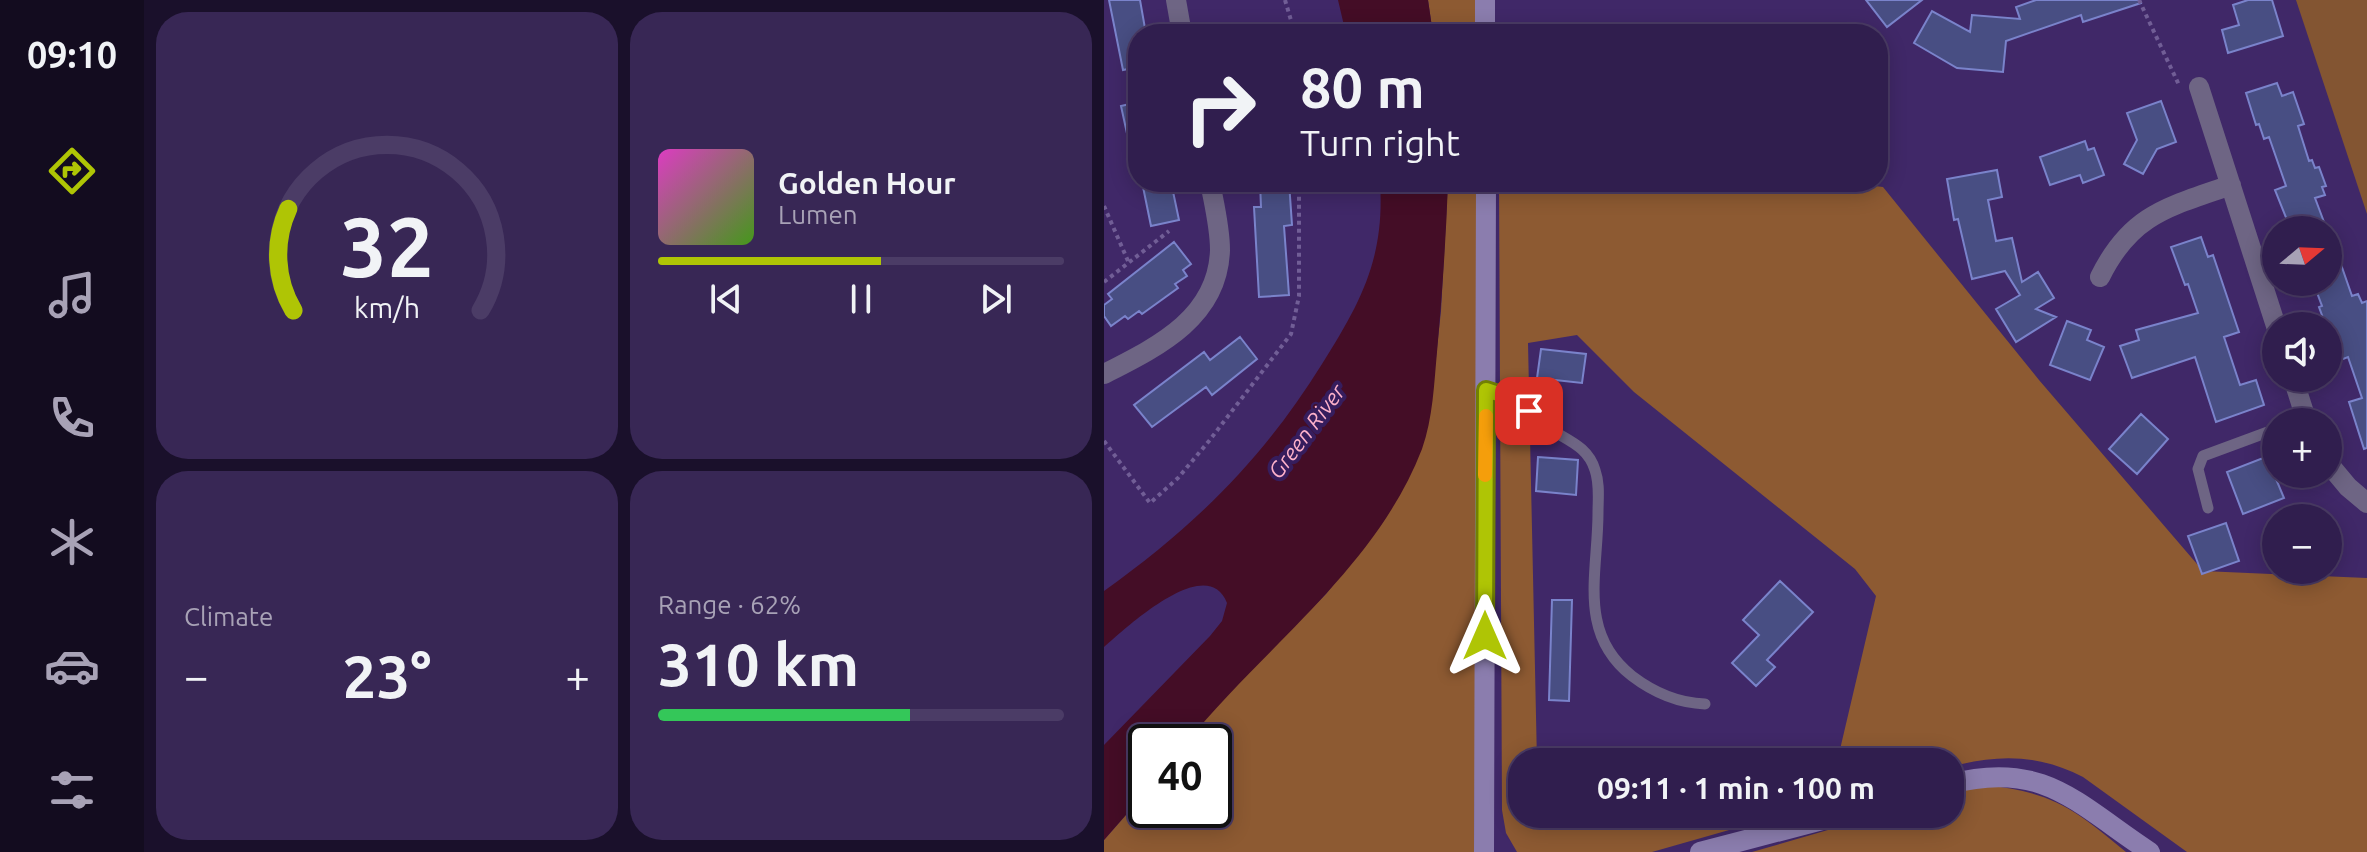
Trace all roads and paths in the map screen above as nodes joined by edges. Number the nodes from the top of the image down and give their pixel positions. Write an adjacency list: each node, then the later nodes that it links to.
1 (1176, 0): 5 (street)
2 (1285, 0): 6 (path)
3 (1485, 0): 7 (street)
4 (2139, 0): 8 (path)
5 (1180, 24)
6 (1292, 24)
7 (1485, 24)
8 (2199, 87): 9 (street)
9 (2231, 185): 16 (street); 18 (street)
10 (1212, 192): 19 (street)
11 (1299, 192): 22 (path)
12 (1486, 192): 20 (street)
13 (1104, 206): 15 (path)
14 (1169, 231): 15 (path)
15 (1128, 261): 17 (path)
16 (2100, 277)
17 (1104, 282)
18 (2272, 312)
19 (1104, 374)
20 (1486, 390): 26 (lane); 29 (street)
21 (2262, 434): 25 (lane)
22 (1104, 441)
23 (2342, 480): 24 (street)
24 (2367, 503)
25 (2208, 508)
26 (1705, 704)
27 (1964, 781): 31 (street)
28 (1792, 828): 30 (street)
29 (1484, 852)
30 (1700, 852)
31 (2150, 852)

